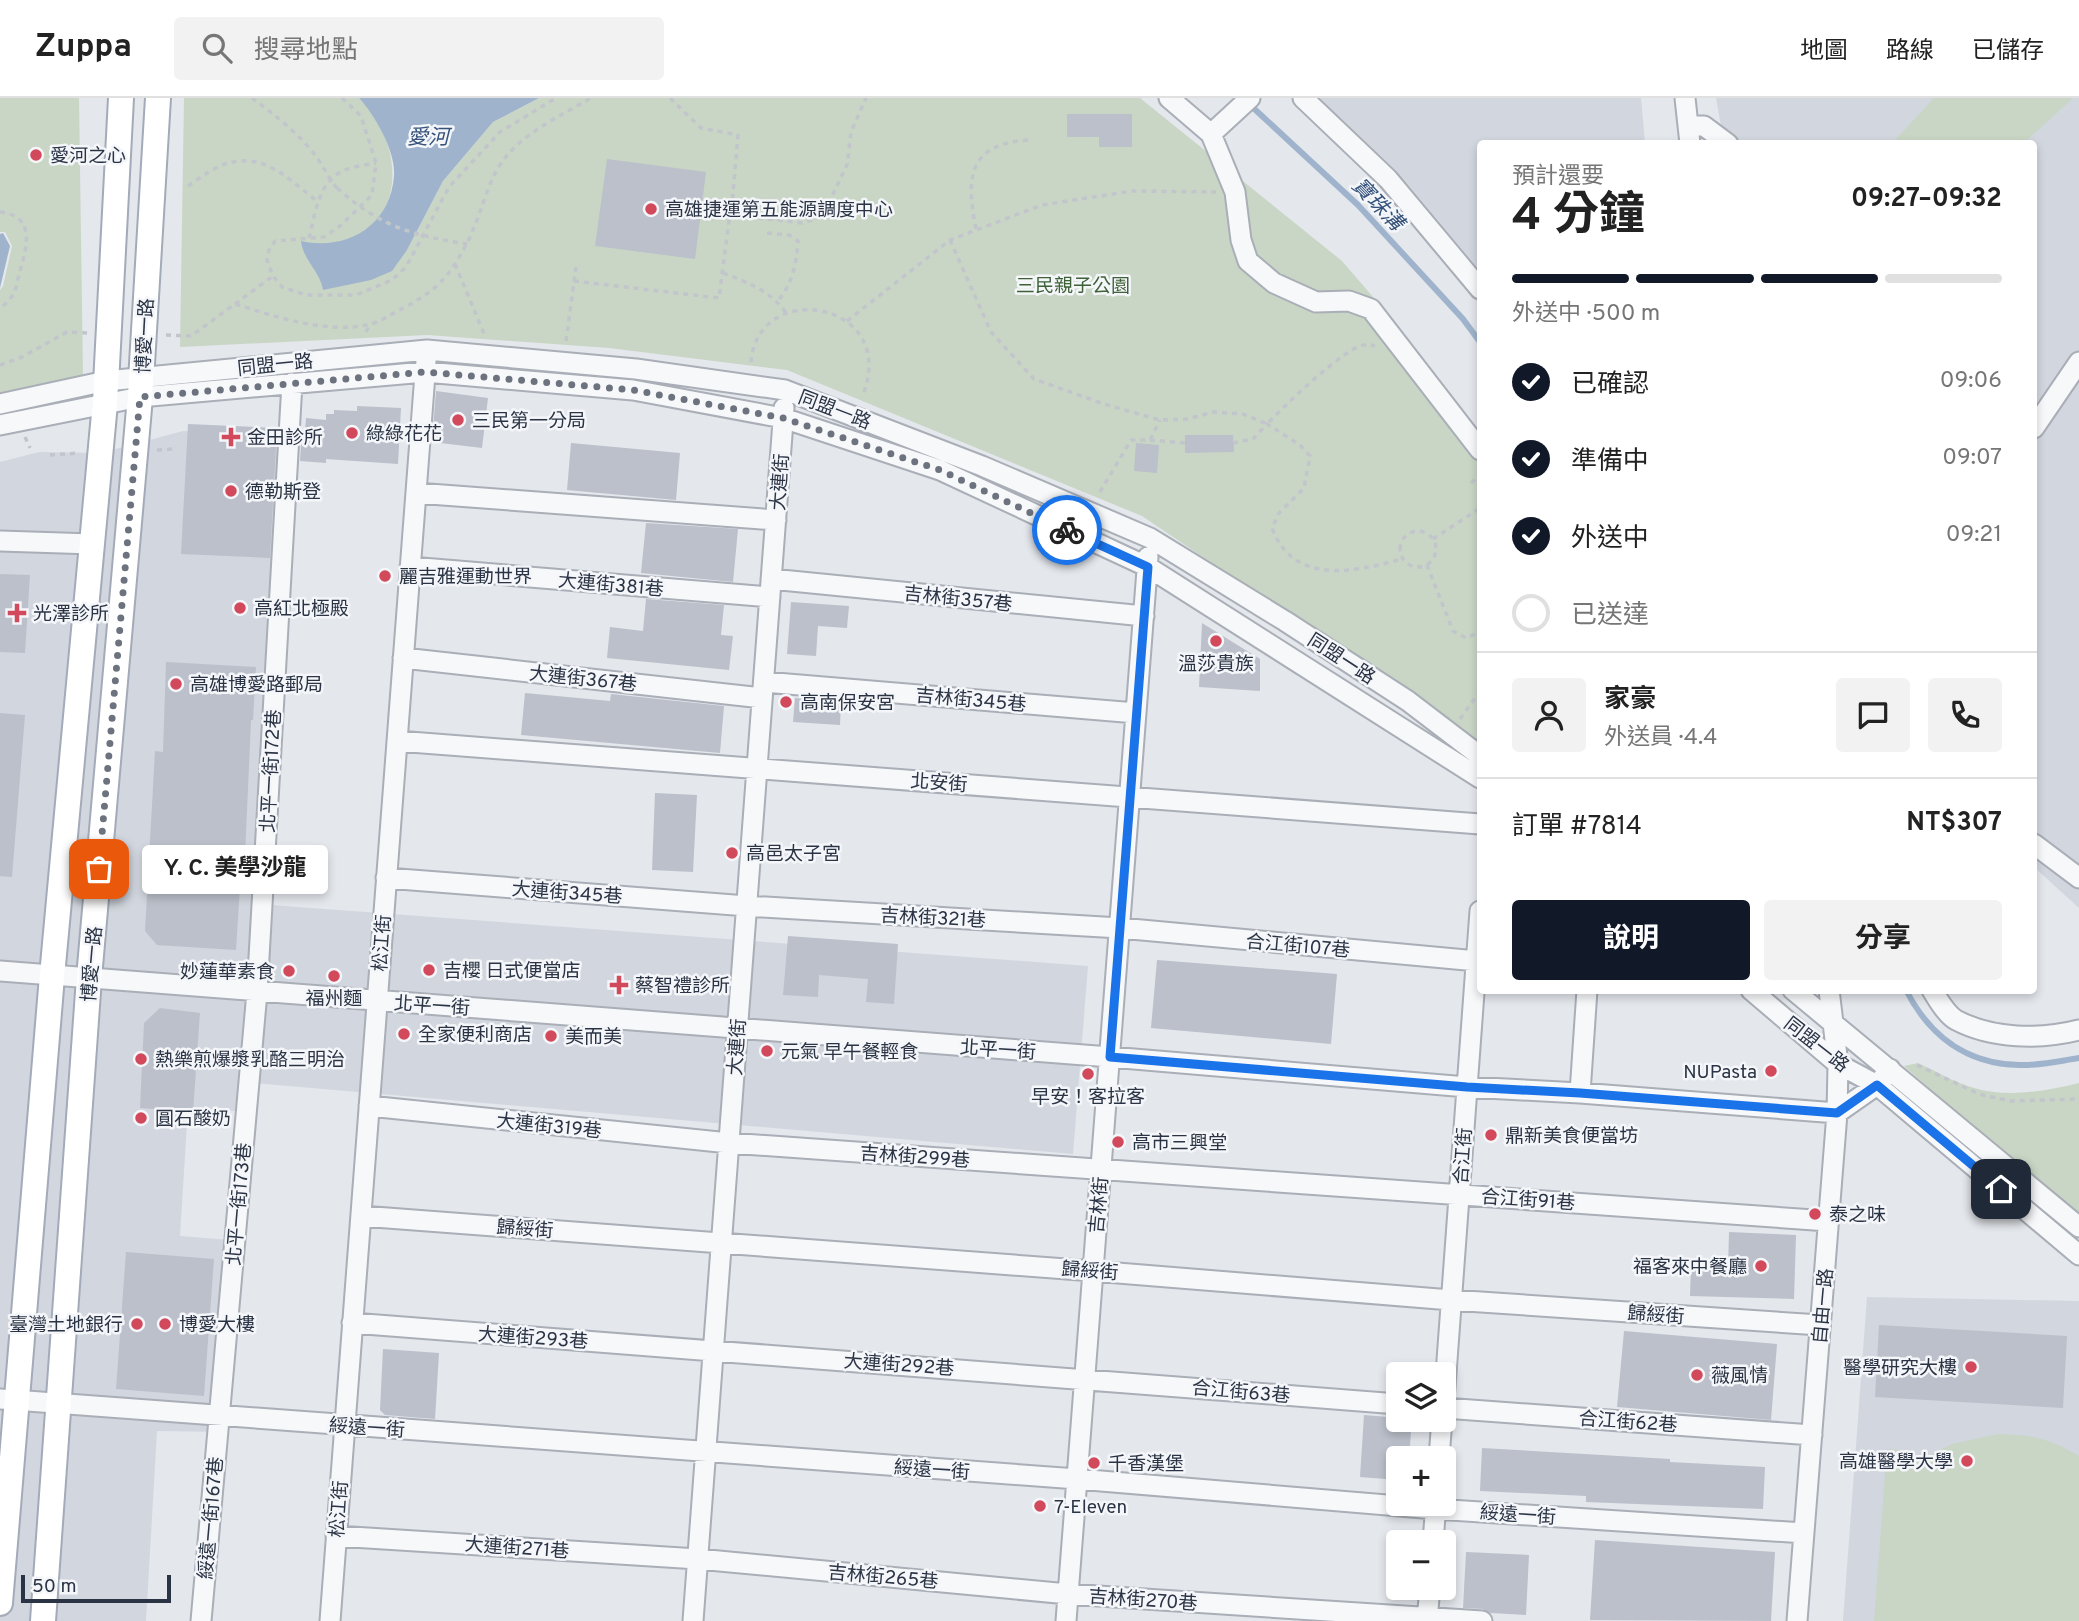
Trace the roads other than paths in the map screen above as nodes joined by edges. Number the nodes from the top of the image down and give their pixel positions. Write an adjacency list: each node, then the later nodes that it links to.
1 (121, 98): 17 (main road, 博愛一路)
2 (158, 98): 15 (main road, 博愛一路)
3 (1169, 98): 7 (street)
4 (1250, 98): 7 (street)
5 (1303, 98): 10 (street)
6 (1685, 98): 8 (street)
7 (1211, 134): 22 (street)
8 (1689, 135): 9 (street)
9 (1723, 140)
10 (1477, 285)
11 (427, 350): 13 (street, 松江街); 15 (street, 同盟一路); 16 (street, 同盟一路)
12 (2079, 362): 20 (street)
13 (425, 372): 14 (street, 同盟一路); 19 (street, 同盟一路); 23 (street, 松江街)
14 (292, 383): 15 (street, 同盟一路); 50 (street, 北平一街172巷)
15 (141, 387): 17 (street, 同盟一路); 49 (main road, 博愛一路)
16 (785, 390): 19 (street, 大連街); 25 (street, 同盟一路)
17 (105, 392): 18 (street); 21 (street); 27 (main road, 博愛一路)
18 (0, 404)
19 (783, 418): 24 (street, 大連街); 29 (street, 同盟一路)
20 (2037, 424)
21 (0, 425)
22 (1477, 446)
23 (416, 494): 24 (street); 28 (street, 松江街)
24 (776, 520): 30 (street, 大連街)
25 (1150, 538): 29 (street, 吉林街); 36 (street, 同盟一路)
26 (0, 541): 27 (street)
27 (93, 544): 48 (main road, 博愛一路)
28 (410, 567): 30 (street, 大連街381巷); 32 (street, 松江街)
29 (1148, 567): 31 (street, 吉林街); 38 (street, 同盟一路)
30 (771, 588): 31 (street, 吉林街357巷); 33 (street, 大連街)
31 (1144, 616): 34 (street, 吉林街)
32 (403, 657): 33 (street, 大連街367巷); 35 (street, 松江街)
33 (763, 690): 34 (street, 吉林街345巷); 37 (street, 大連街)
34 (1136, 713): 39 (street, 吉林街)
35 (397, 741): 37 (street, 北安街); 42 (street, 松江街)
36 (1477, 754)
37 (757, 768): 39 (street, 北安街); 44 (street, 大連街)
38 (1477, 776)
39 (1130, 796): 40 (street, 北安街); 45 (street, 吉林街)
40 (1477, 824)
41 (2037, 846): 43 (street)
42 (386, 878): 44 (street, 大連街345巷); 56 (street, 松江街)
43 (2079, 878)
44 (747, 906): 45 (street, 吉林街321巷); 58 (street, 大連街)
45 (1120, 928): 46 (street, 合江街107巷); 60 (street, 吉林街)
46 (1477, 961): 64 (street, 合江街)
47 (0, 971): 48 (street, 北平一街)
48 (52, 976): 49 (street, 北平一街); 83 (main road, 博愛一路)
49 (89, 978): 50 (street, 北平一街); 85 (main road, 博愛一路)
50 (257, 992): 56 (street, 北平一街); 87 (street, 北平一街173巷)
51 (1587, 994): 65 (street)
52 (1756, 994): 61 (street, 同盟一路)
53 (1798, 994): 57 (street, 同盟一路)
54 (1829, 994): 57 (street, 自由一路)
55 (1935, 994): 59 (street)
56 (377, 1001): 58 (street, 北平一街); 66 (street, 松江街)
57 (1833, 1023): 61 (street, 自由一路); 62 (street, 同盟一路)
58 (737, 1028): 60 (street, 北平一街); 68 (street, 大連街)
59 (2079, 1030)
60 (1110, 1057): 64 (street, 北平一街); 69 (street, 吉林街)
61 (1838, 1064): 63 (street, 同盟一路); 67 (street, 自由一路)
62 (1890, 1069): 63 (street); 73 (street, 同盟一路)
63 (1877, 1085): 67 (street); 75 (street, 同盟一路)
64 (1467, 1087): 65 (street, 北平一街); 70 (street, 合江街)
65 (1580, 1093): 67 (street, 北平一街)
66 (369, 1106): 68 (street, 大連街319巷); 71 (street, 松江街)
67 (1837, 1113): 72 (street, 自由一路)
68 (729, 1143): 69 (street, 吉林街299巷); 74 (street, 大連街)
69 (1101, 1169): 70 (street, 合江街91巷); 76 (street, 吉林街)
70 (1459, 1194): 72 (street, 合江街91巷); 77 (street, 合江街)
71 (360, 1216): 74 (street, 歸綏街); 78 (street, 松江街)
72 (1828, 1221): 79 (street, 自由一路)
73 (2079, 1227)
74 (721, 1243): 76 (street, 歸綏街); 80 (street, 大連街)
75 (2079, 1255)
76 (1093, 1270): 77 (street, 歸綏街); 82 (street, 吉林街)
77 (1451, 1300): 79 (street, 歸綏街); 81 (street, 合江街)
78 (352, 1323): 80 (street, 大連街293巷); 88 (street, 松江街)
79 (1820, 1325): 89 (street, 自由一路)
80 (713, 1350): 82 (street, 大連街292巷); 90 (street, 大連街)
81 (1447, 1362)
82 (1085, 1378): 84 (street, 合江街63巷); 91 (street, 吉林街)
83 (8, 1400): 85 (street, 綏遠一街); 99 (main road, 博愛一路)
84 (1386, 1403)
85 (60, 1404): 87 (street, 綏遠一街); 101 (main road, 博愛一路)
86 (1456, 1409): 89 (street, 合江街62巷)
87 (219, 1416): 88 (street, 綏遠一街); 102 (street, 綏遠一街167巷)
88 (345, 1425): 90 (street, 綏遠一街); 95 (street, 松江街)
89 (1812, 1435): 94 (street, 自由一路)
90 (706, 1452): 91 (street, 綏遠一街); 96 (street, 大連街)
91 (1077, 1479): 92 (street, 綏遠一街); 97 (street, 吉林街)
92 (1386, 1502)
93 (1456, 1507): 94 (street, 綏遠一街)
94 (1804, 1533): 107 (street, 自由一路)
95 (336, 1536): 96 (street, 大連街271巷); 103 (street, 松江街)
96 (698, 1559): 97 (street, 吉林街265巷); 104 (street, 大連街)
97 (1068, 1594): 100 (street, 吉林街270巷); 105 (street, 吉林街)
98 (1429, 1600): 100 (street)
99 (0, 1603)
100 (1427, 1619): 106 (street, 吉林街270巷)
101 (43, 1621)
102 (201, 1621)
103 (330, 1621)
104 (693, 1621)
105 (1066, 1621)
106 (1482, 1621)
107 (1797, 1621)

